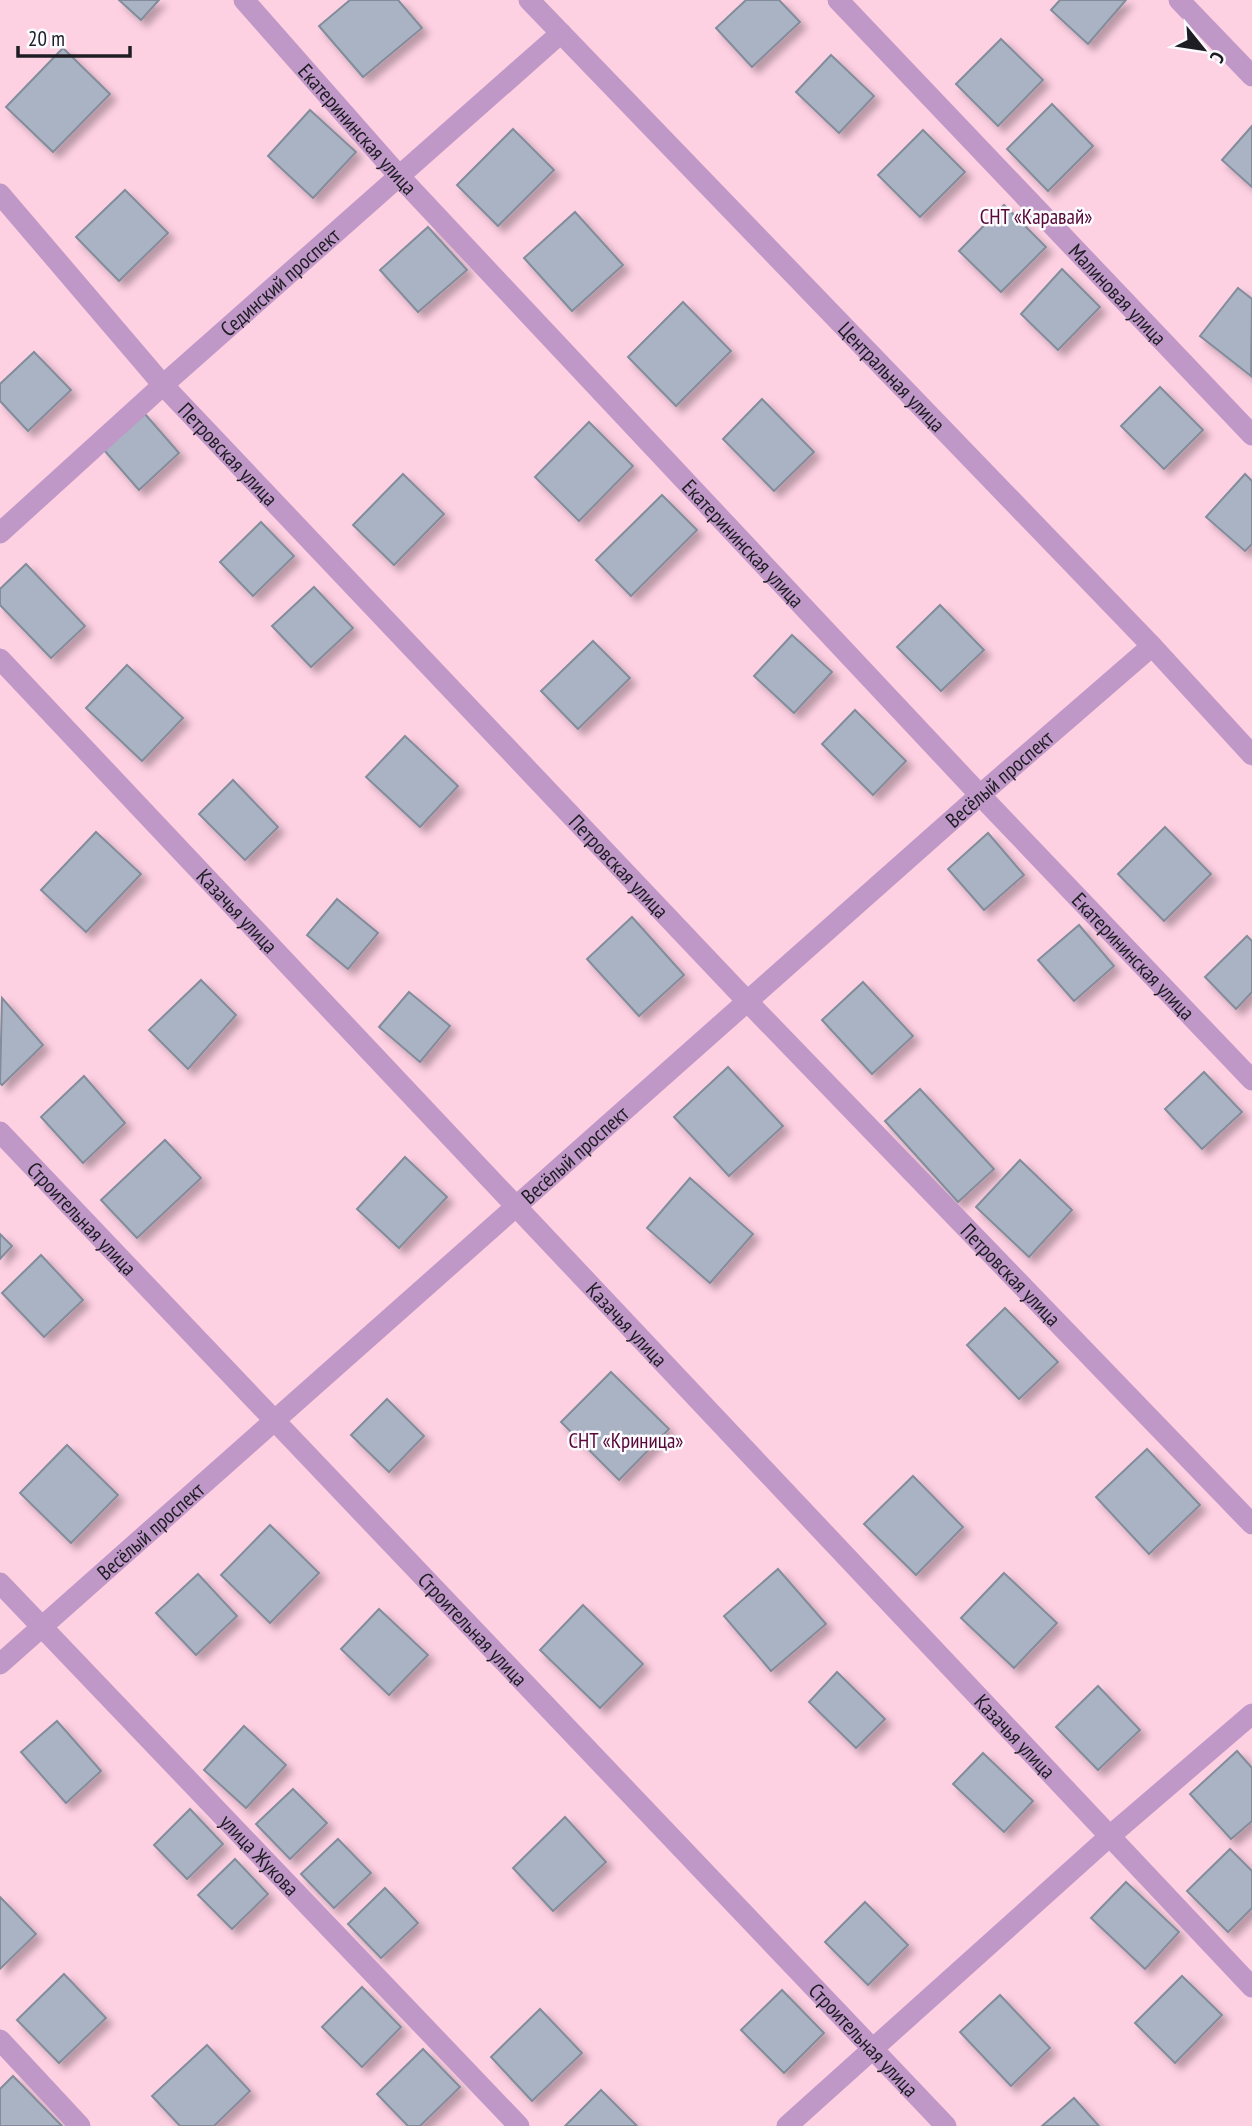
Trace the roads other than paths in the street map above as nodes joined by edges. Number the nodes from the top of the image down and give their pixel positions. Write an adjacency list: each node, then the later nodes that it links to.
1 (244, 0): 7 (street, Екатерининская улица)
2 (529, 0): 5 (street, Центральная улица)
3 (838, 0): 10 (street, Малиновая улица)
4 (1179, 0): 6 (street)
5 (561, 33): 7 (street, Сединский проспект); 12 (street, Центральная улица)
6 (1252, 76)
7 (399, 176): 9 (street, Сединский проспект); 15 (street, Екатерининская улица)
8 (0, 194): 9 (street, Петровская улица)
9 (163, 385): 11 (street, Сединский проспект); 16 (street, Петровская улица)
10 (1252, 435)
11 (0, 533)
12 (1152, 646): 14 (street, Центральная улица); 15 (street, Весёлый проспект)
13 (0, 659): 19 (street, Казачья улица)
14 (1252, 755)
15 (979, 795): 16 (street, Весёлый проспект); 17 (street, Екатерининская улица)
16 (748, 1002): 19 (street, Весёлый проспект); 21 (street, Петровская улица)
17 (1252, 1080)
18 (0, 1132): 20 (street, Строительная улица)
19 (515, 1207): 20 (street, Весёлый проспект); 26 (street, Казачья улица)
20 (275, 1422): 23 (street, Весёлый проспект); 29 (street, Строительная улица)
21 (1252, 1524)
22 (0, 1583): 23 (street, улица Жукова)
23 (41, 1626): 24 (street, Весёлый проспект); 31 (street, улица Жукова)
24 (0, 1664)
25 (1252, 1714): 26 (street)
26 (1111, 1835): 27 (street, Казачья улица); 29 (street)
27 (1252, 1987)
28 (0, 2040): 30 (street)
29 (874, 2049): 32 (street); 33 (street, Строительная улица)
30 (80, 2126)
31 (519, 2126)
32 (787, 2126)
33 (946, 2126)

